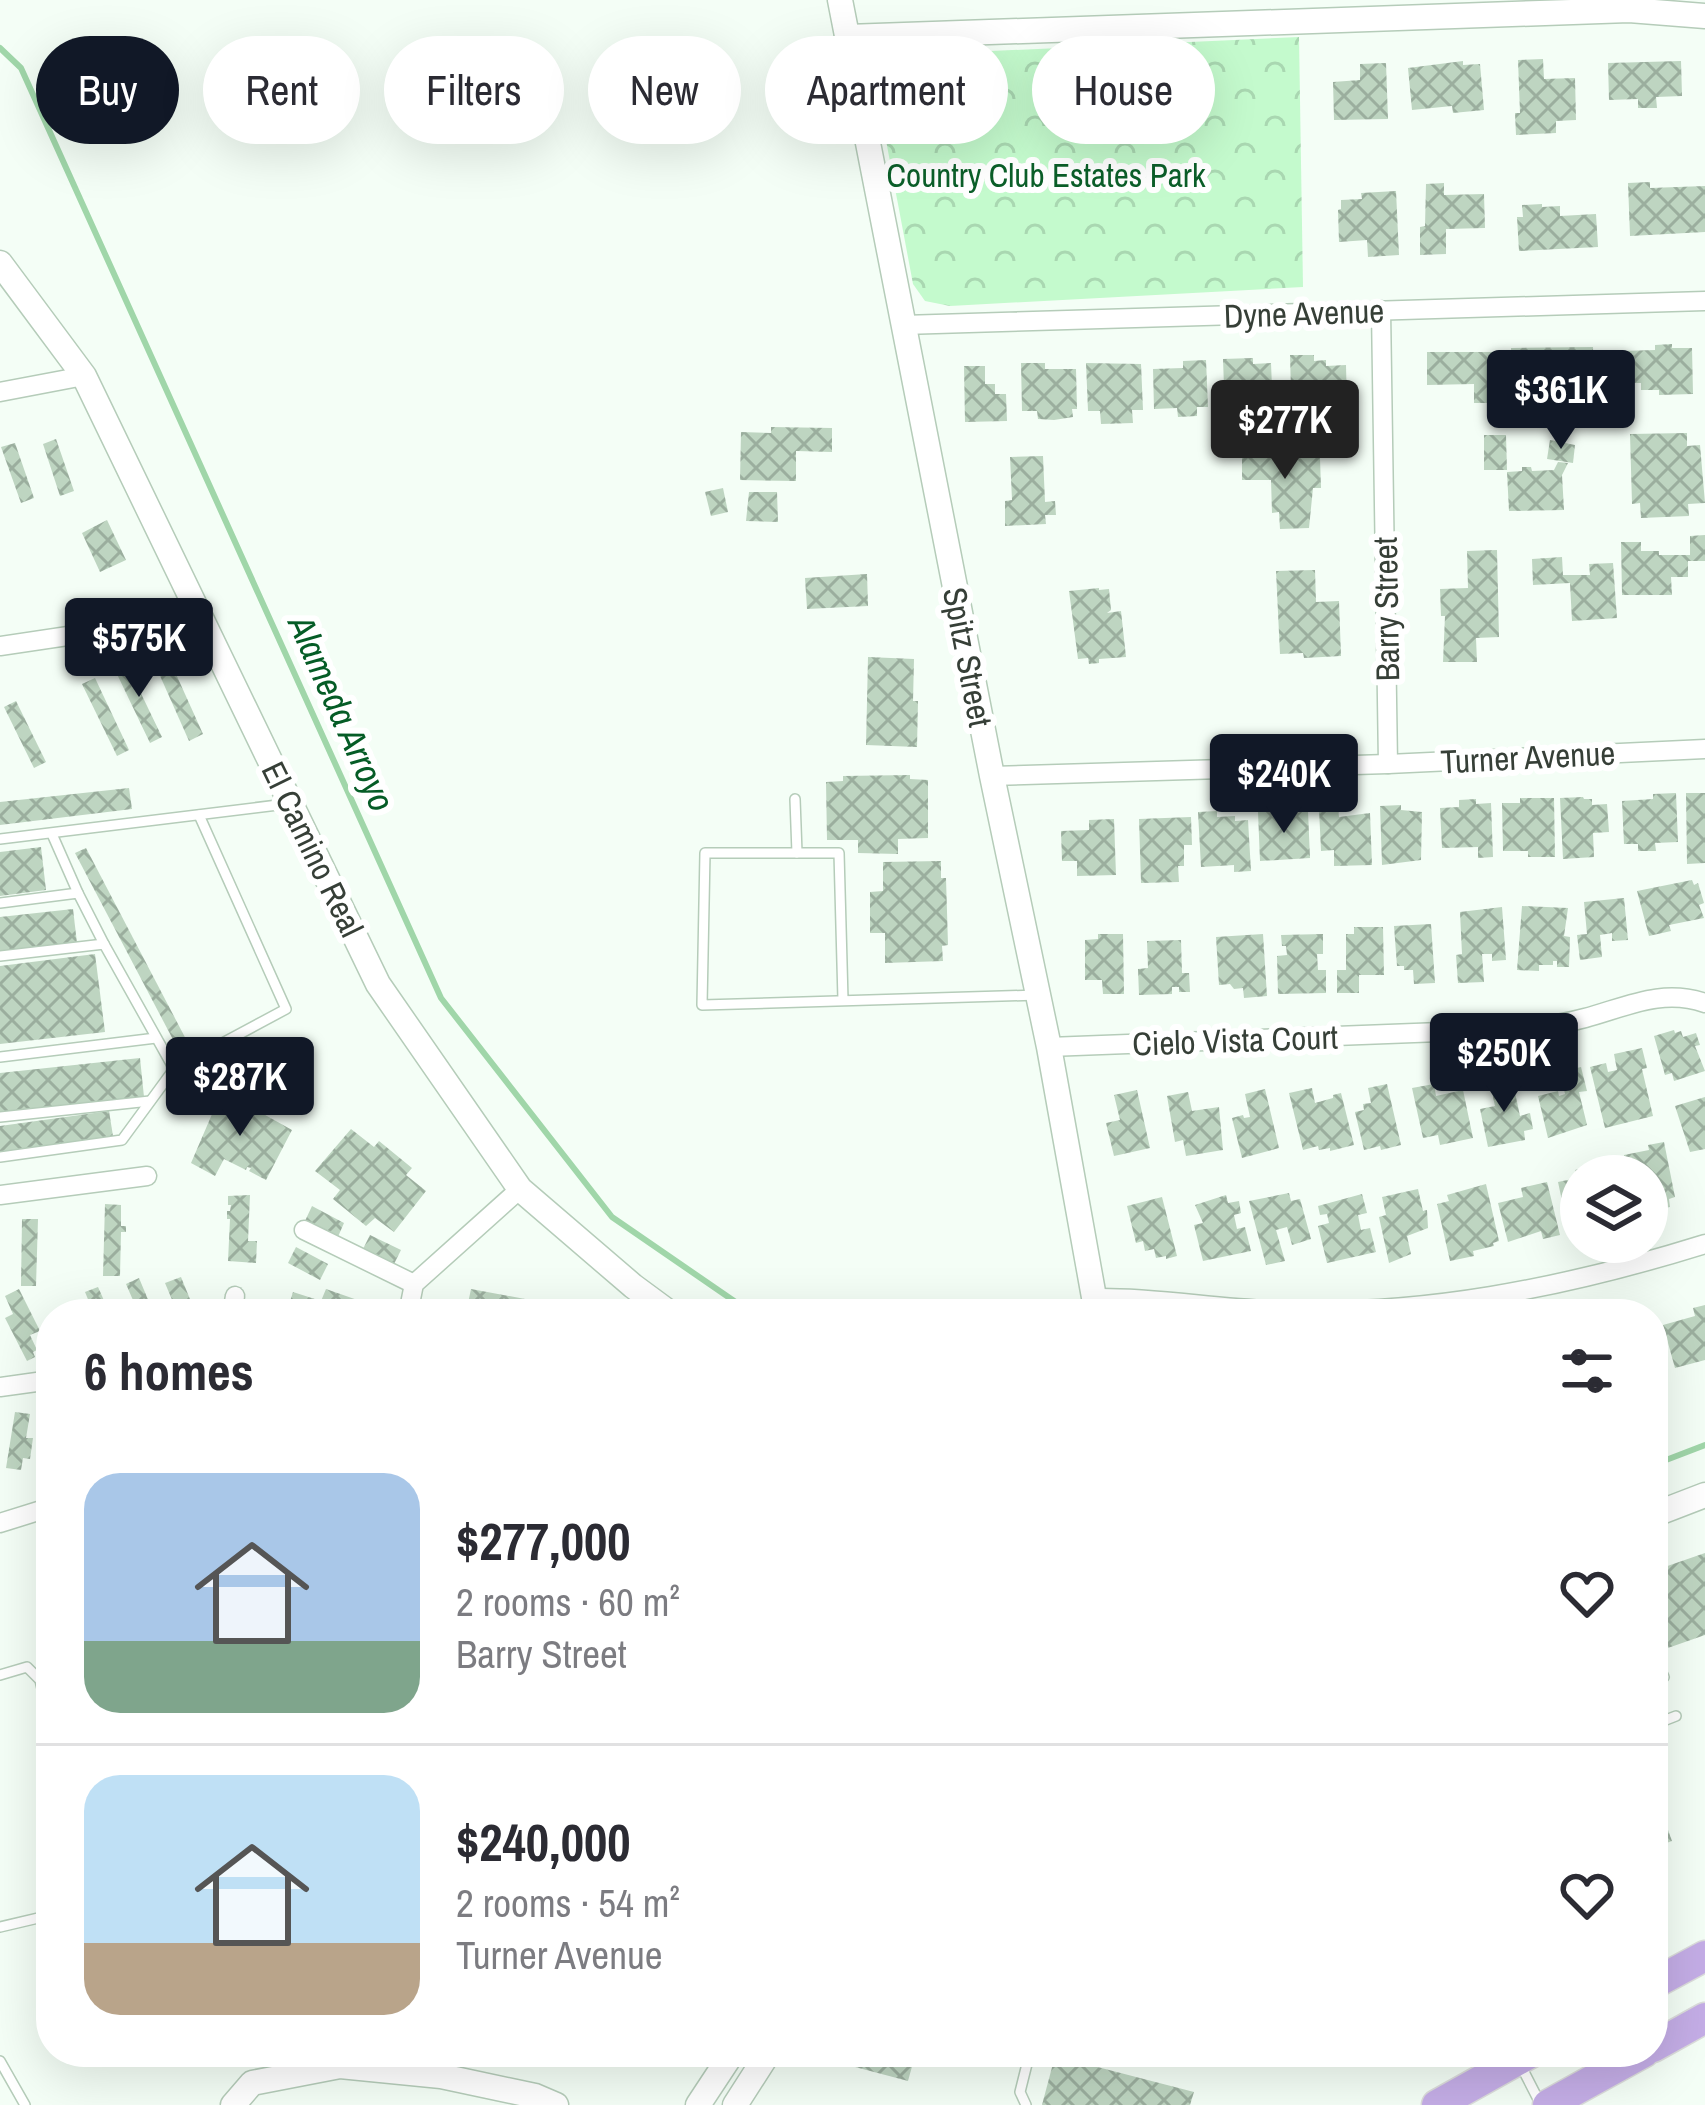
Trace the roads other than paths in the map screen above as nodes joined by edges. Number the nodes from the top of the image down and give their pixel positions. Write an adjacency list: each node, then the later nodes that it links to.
1 (840, 0): 3 (street, Spitz Street)
2 (1705, 16): 4 (street)
3 (847, 36)
4 (876, 36)
5 (868, 144): 9 (street, Spitz Street)
6 (0, 262): 10 (street, El Camino Real)
7 (1705, 302): 8 (street, Dyne Avenue)
8 (1381, 310): 9 (street, Dyne Avenue); 15 (street, Barry Street)
9 (903, 325): 16 (street, Spitz Street)
10 (84, 376): 11 (street); 12 (street, El Camino Real)
11 (0, 392)
12 (202, 616): 13 (street); 18 (street, El Camino Real)
13 (0, 646)
14 (1705, 749): 15 (street, Turner Avenue)
15 (1388, 764): 16 (street, Turner Avenue)
16 (992, 776): 27 (street, Spitz Street)
17 (795, 799): 22 (lane)
18 (292, 804): 19 (lane); 38 (street, El Camino Real)
19 (200, 815): 20 (lane); 33 (lane)
20 (52, 834): 21 (lane); 23 (lane)
21 (0, 839)
22 (797, 853): 28 (lane); 28 (lane)
23 (78, 893): 24 (lane); 25 (lane)
24 (0, 903)
25 (104, 944): 26 (lane); 30 (lane)
26 (0, 956)
27 (1038, 994): 28 (lane); 31 (street, Spitz Street)
28 (843, 1000)
29 (1705, 1003): 31 (street, Cielo Vista Court)
30 (156, 1038): 32 (lane); 33 (lane)
31 (1048, 1047): 45 (street, Spitz Street)
32 (0, 1058)
33 (174, 1069): 34 (lane)
34 (150, 1101): 35 (lane); 36 (lane)
35 (0, 1117)
36 (0, 1157)
37 (147, 1176): 39 (street)
38 (520, 1189): 42 (street); 44 (street, El Camino Real)
39 (0, 1195)
40 (304, 1230): 42 (street)
41 (1705, 1244): 46 (street)
42 (414, 1284): 43 (street)
43 (411, 1299)
44 (651, 1299)
45 (1095, 1299)
46 (1478, 1299)
47 (36, 1382): 48 (street)
48 (0, 1387)
49 (1705, 1495): 50 (street)
50 (1668, 1510)
51 (36, 1512): 52 (street)
52 (0, 1523)
53 (0, 1675): 54 (lane)
54 (36, 1676)
55 (1676, 1716): 56 (lane)
56 (1668, 1719)
57 (36, 1919): 58 (lane)
58 (0, 1927)
59 (1705, 1955): 60 (main road)
60 (1668, 1976)
61 (1705, 2018): 62 (main road)
62 (1668, 2039)
63 (0, 2061): 72 (lane)
64 (335, 2067): 73 (street)
65 (350, 2067): 74 (street)
66 (723, 2067): 75 (street)
67 (759, 2067): 76 (street)
68 (1027, 2067): 77 (lane)
69 (1505, 2067): 78 (main road)
70 (1529, 2067): 79 (lane)
71 (1616, 2067): 79 (main road)
72 (25, 2105)
73 (233, 2105)
74 (556, 2105)
75 (698, 2105)
76 (735, 2105)
77 (1026, 2105)
78 (1437, 2105)
79 (1544, 2105)

